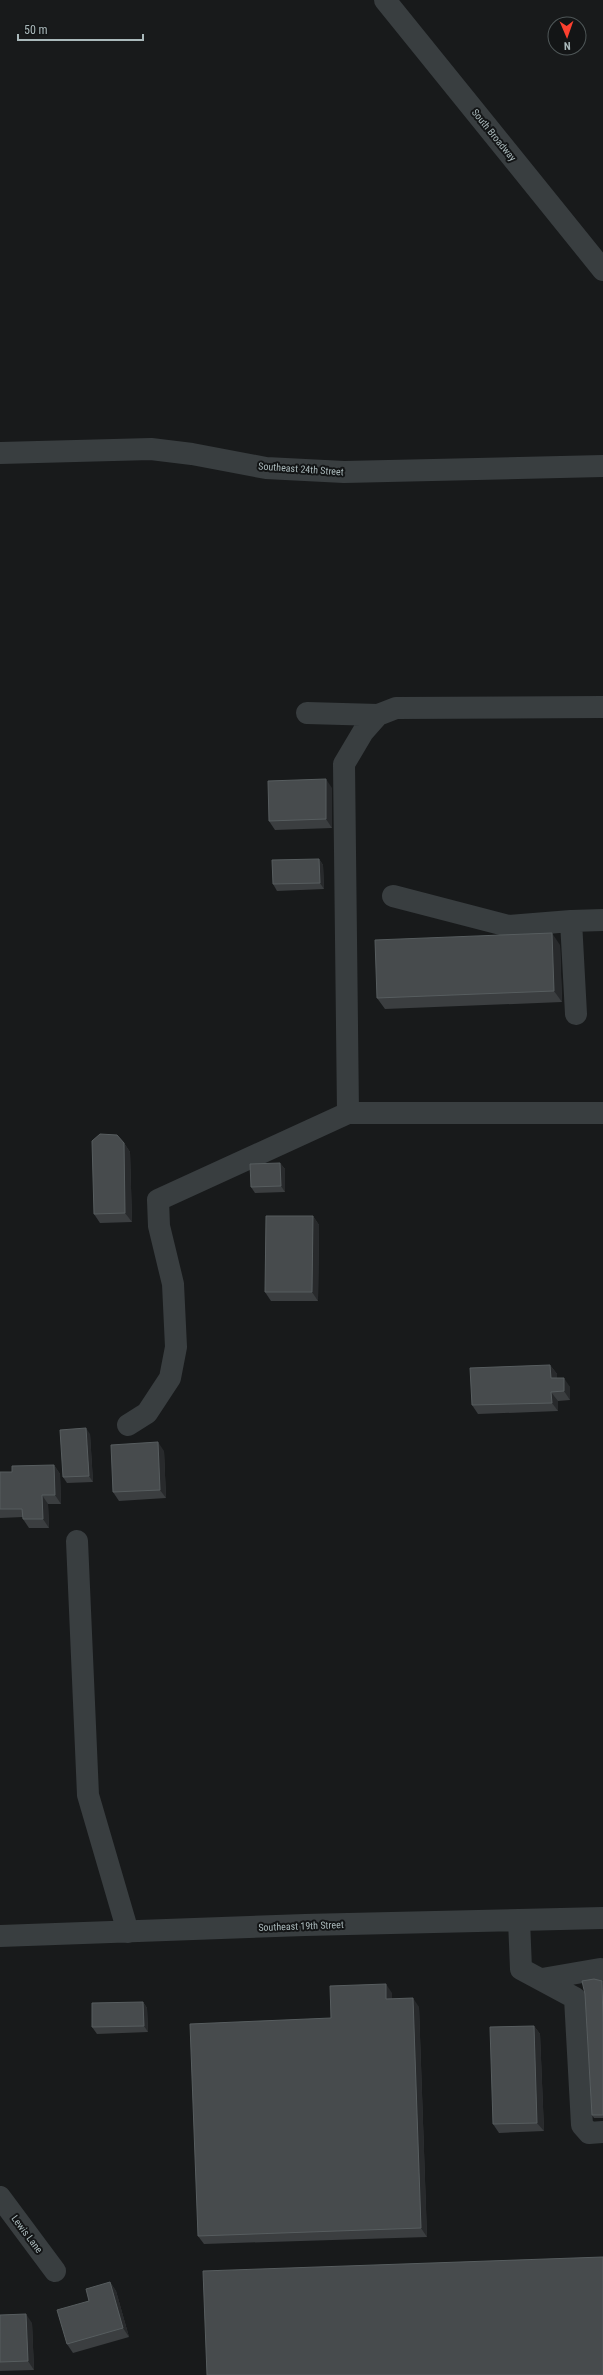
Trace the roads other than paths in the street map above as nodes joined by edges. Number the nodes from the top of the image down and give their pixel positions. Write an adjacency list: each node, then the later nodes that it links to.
1 (384, 0): 2 (street, South Broadway)
2 (603, 270)
3 (0, 453): 4 (street, Southeast 24th Street)
4 (603, 466)
5 (603, 706): 7 (street)
6 (307, 713): 7 (street)
7 (378, 715): 12 (street)
8 (393, 896): 10 (street)
9 (603, 920): 10 (street)
10 (571, 921): 11 (street)
11 (576, 1014)
12 (348, 1113): 13 (street); 14 (street)
13 (603, 1113)
14 (128, 1425)
15 (77, 1541): 18 (street)
16 (603, 1918): 17 (street, Southeast 19th Street)
17 (519, 1920): 18 (street, Southeast 19th Street); 21 (street)
18 (128, 1932): 19 (street, Southeast 19th Street)
19 (0, 1936)
20 (603, 1972): 21 (street)
21 (542, 1979): 22 (street)
22 (603, 2132)
23 (0, 2197): 24 (street, Lewis Lane)
24 (55, 2272)

